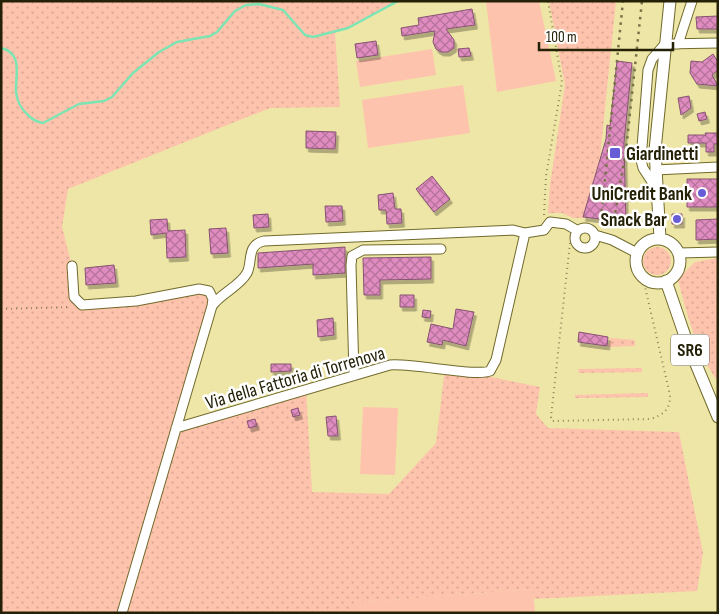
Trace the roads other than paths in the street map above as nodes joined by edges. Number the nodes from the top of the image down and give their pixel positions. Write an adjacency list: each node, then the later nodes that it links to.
1 (670, 1): 3 (main road)
2 (692, 1): 4 (street)
3 (665, 44): 4 (street); 7 (main road); 8 (street)
4 (678, 44): 5 (street)
5 (718, 44)
6 (718, 167): 7 (street)
7 (655, 170): 8 (main road)
8 (656, 188): 12 (main road)
9 (578, 231): 10 (street); 11 (street); 11 (street)
10 (526, 233): 19 (street); 20 (street, Via della Fattoria di Torrenova)
11 (595, 235): 15 (street)
12 (660, 239): 15 (main road); 16 (main road)
13 (441, 249): 20 (street)
14 (718, 252): 16 (street)
15 (638, 253): 18 (main road)
16 (679, 253): 18 (main road)
17 (72, 266): 19 (street)
18 (666, 282): 21 (main road, SR6)
19 (212, 306): 22 (street)
20 (354, 375): 22 (street, Via della Fattoria di Torrenova)
21 (718, 417)
22 (176, 428): 23 (street)
23 (122, 613)

